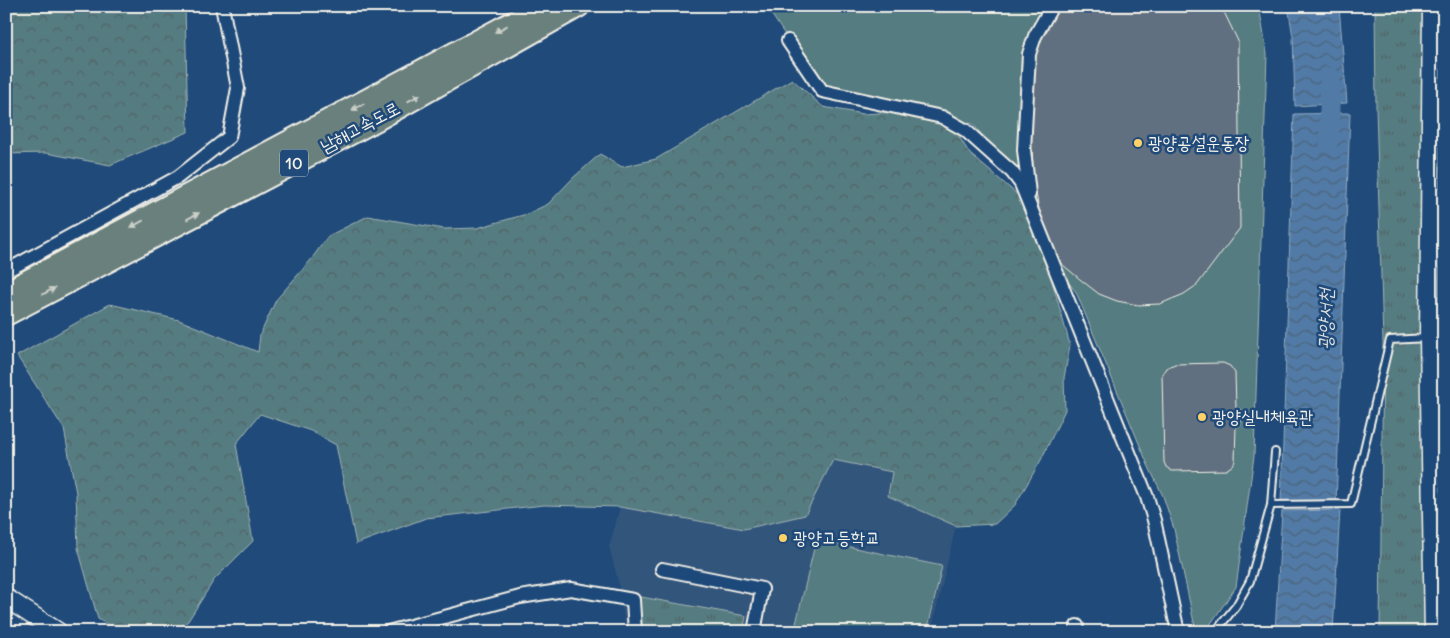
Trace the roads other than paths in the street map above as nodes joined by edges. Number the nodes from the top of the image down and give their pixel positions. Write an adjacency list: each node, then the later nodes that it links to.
1 (222, 6): 8 (street)
2 (544, 6): 9 (highway, 남해고속도로 / 10, one-way to 9)
3 (578, 6): 10 (highway, 남해고속도로 / 10, one-way to 3)
4 (1052, 6): 7 (street)
5 (1432, 6): 11 (street)
6 (788, 41): 7 (street)
7 (1031, 206): 20 (street)
8 (6, 271)
9 (6, 293)
10 (6, 314)
11 (1436, 338): 13 (lane); 22 (street)
12 (1275, 452): 13 (lane)
13 (1271, 504): 21 (lane)
14 (662, 569): 19 (street)
15 (6, 598): 16 (street)
16 (58, 632)
17 (388, 632): 18 (street)
18 (635, 632)
19 (754, 632)
20 (1178, 632)
21 (1215, 632)
22 (1434, 632)

